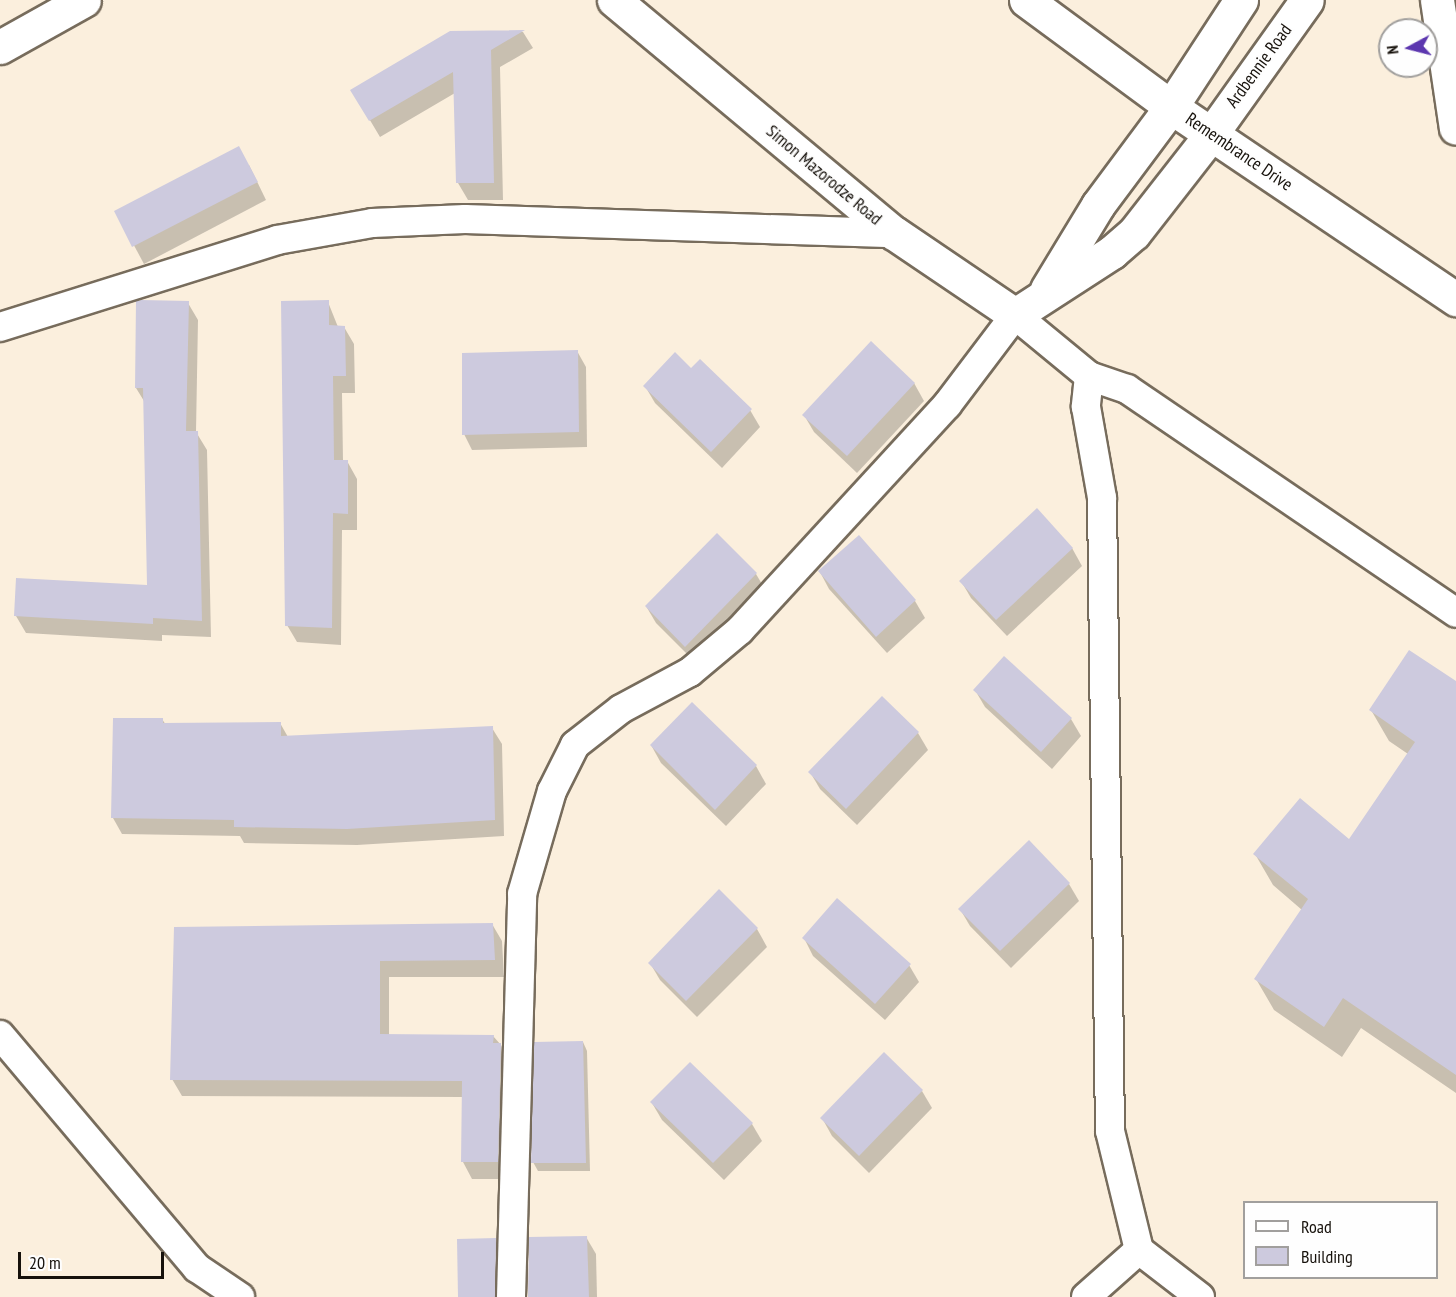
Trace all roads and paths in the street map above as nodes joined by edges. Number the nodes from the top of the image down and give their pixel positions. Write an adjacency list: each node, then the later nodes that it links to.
1 (84, 0): 7 (street)
2 (614, 0): 11 (street, Simon Mazorodze Road)
3 (1026, 0): 8 (street, Remembrance Drive)
4 (1241, 0): 8 (street)
5 (1307, 0): 10 (street, Ardbennie Road)
6 (1437, 0): 9 (street)
7 (0, 47)
8 (1171, 107): 10 (street, Remembrance Drive); 12 (street)
9 (1456, 128)
10 (1212, 133): 12 (street); 13 (street, Remembrance Drive)
11 (894, 233): 14 (street, Simon Mazorodze Road); 15 (lane)
12 (1044, 293): 14 (street)
13 (1456, 299)
14 (1015, 315): 16 (lane); 21 (lane)
15 (0, 327)
16 (1089, 376): 17 (lane); 19 (lane)
17 (1456, 613)
18 (0, 1035): 20 (lane)
19 (1139, 1250): 22 (lane); 23 (lane)
20 (240, 1297)
21 (511, 1297)
22 (1086, 1297)
23 (1200, 1297)

